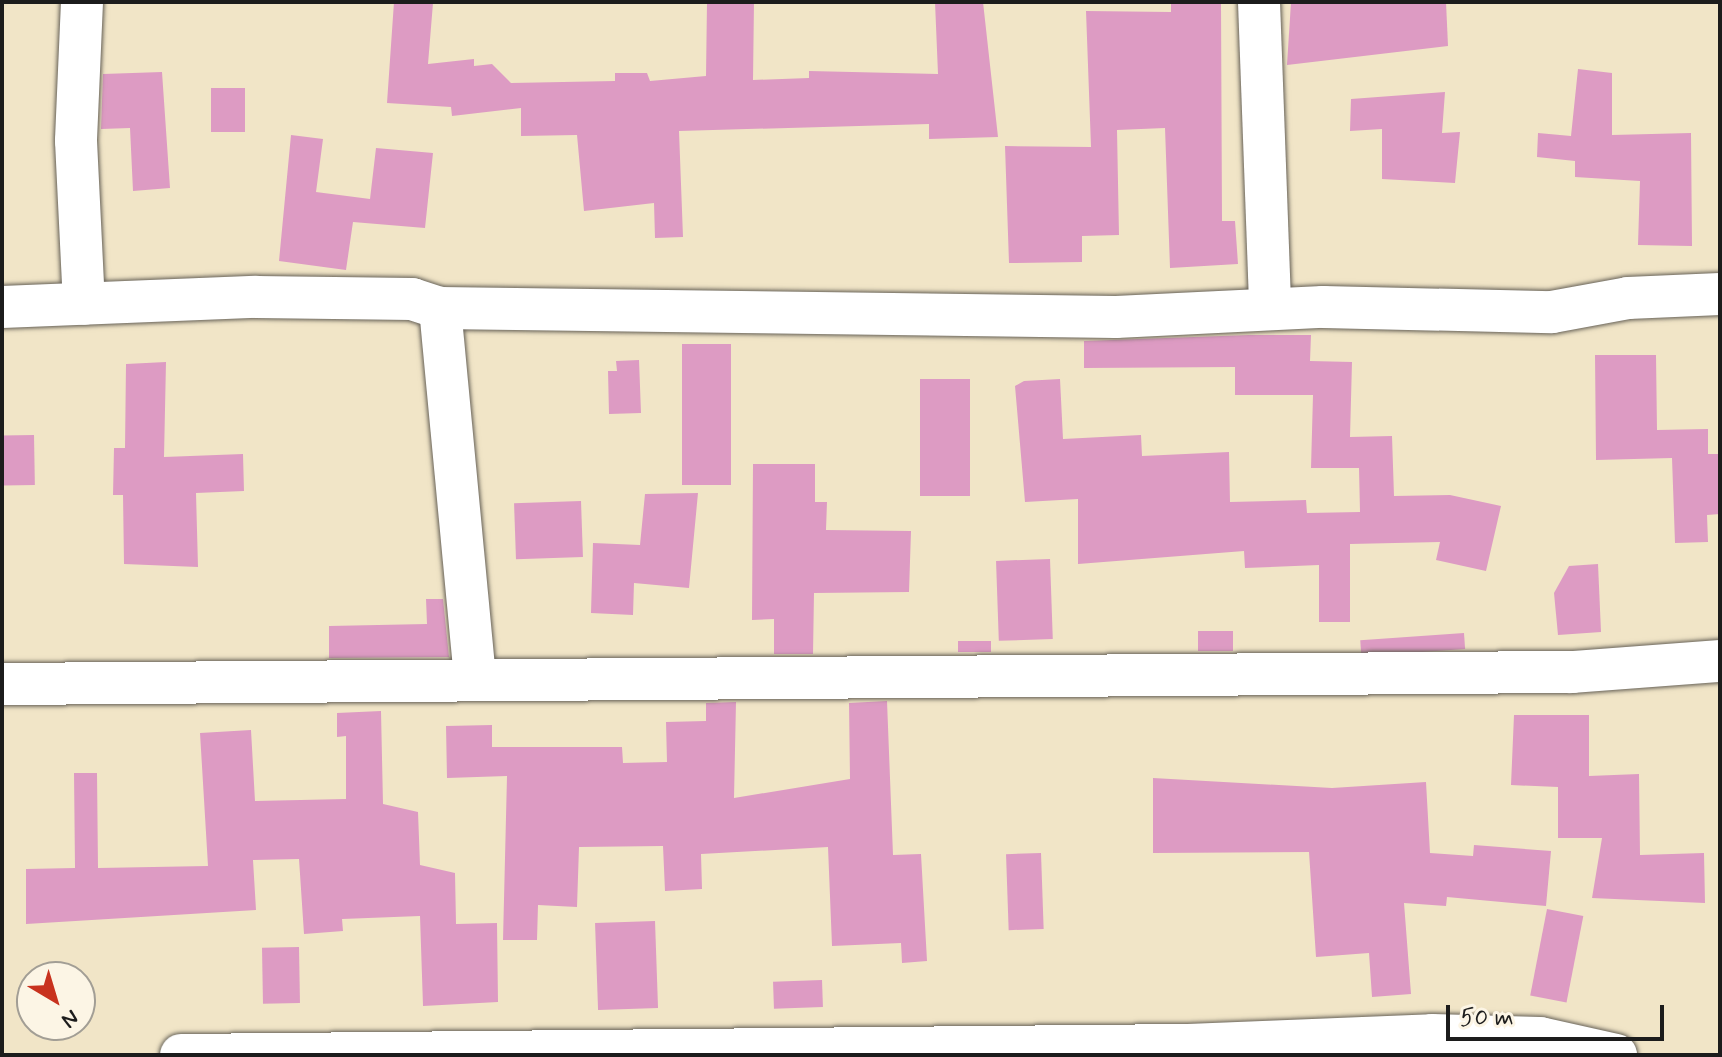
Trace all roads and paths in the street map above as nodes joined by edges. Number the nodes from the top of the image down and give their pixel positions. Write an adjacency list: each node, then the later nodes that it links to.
1 (82, 2): 4 (street)
2 (1259, 2): 7 (street)
3 (1720, 294): 7 (street)
4 (84, 304): 5 (street); 6 (street)
5 (2, 307)
6 (440, 308): 7 (street); 9 (street)
7 (1270, 308)
8 (1720, 661): 9 (street)
9 (475, 677): 10 (street)
10 (2, 684)
11 (181, 1055): 12 (street)
12 (1616, 1055)

